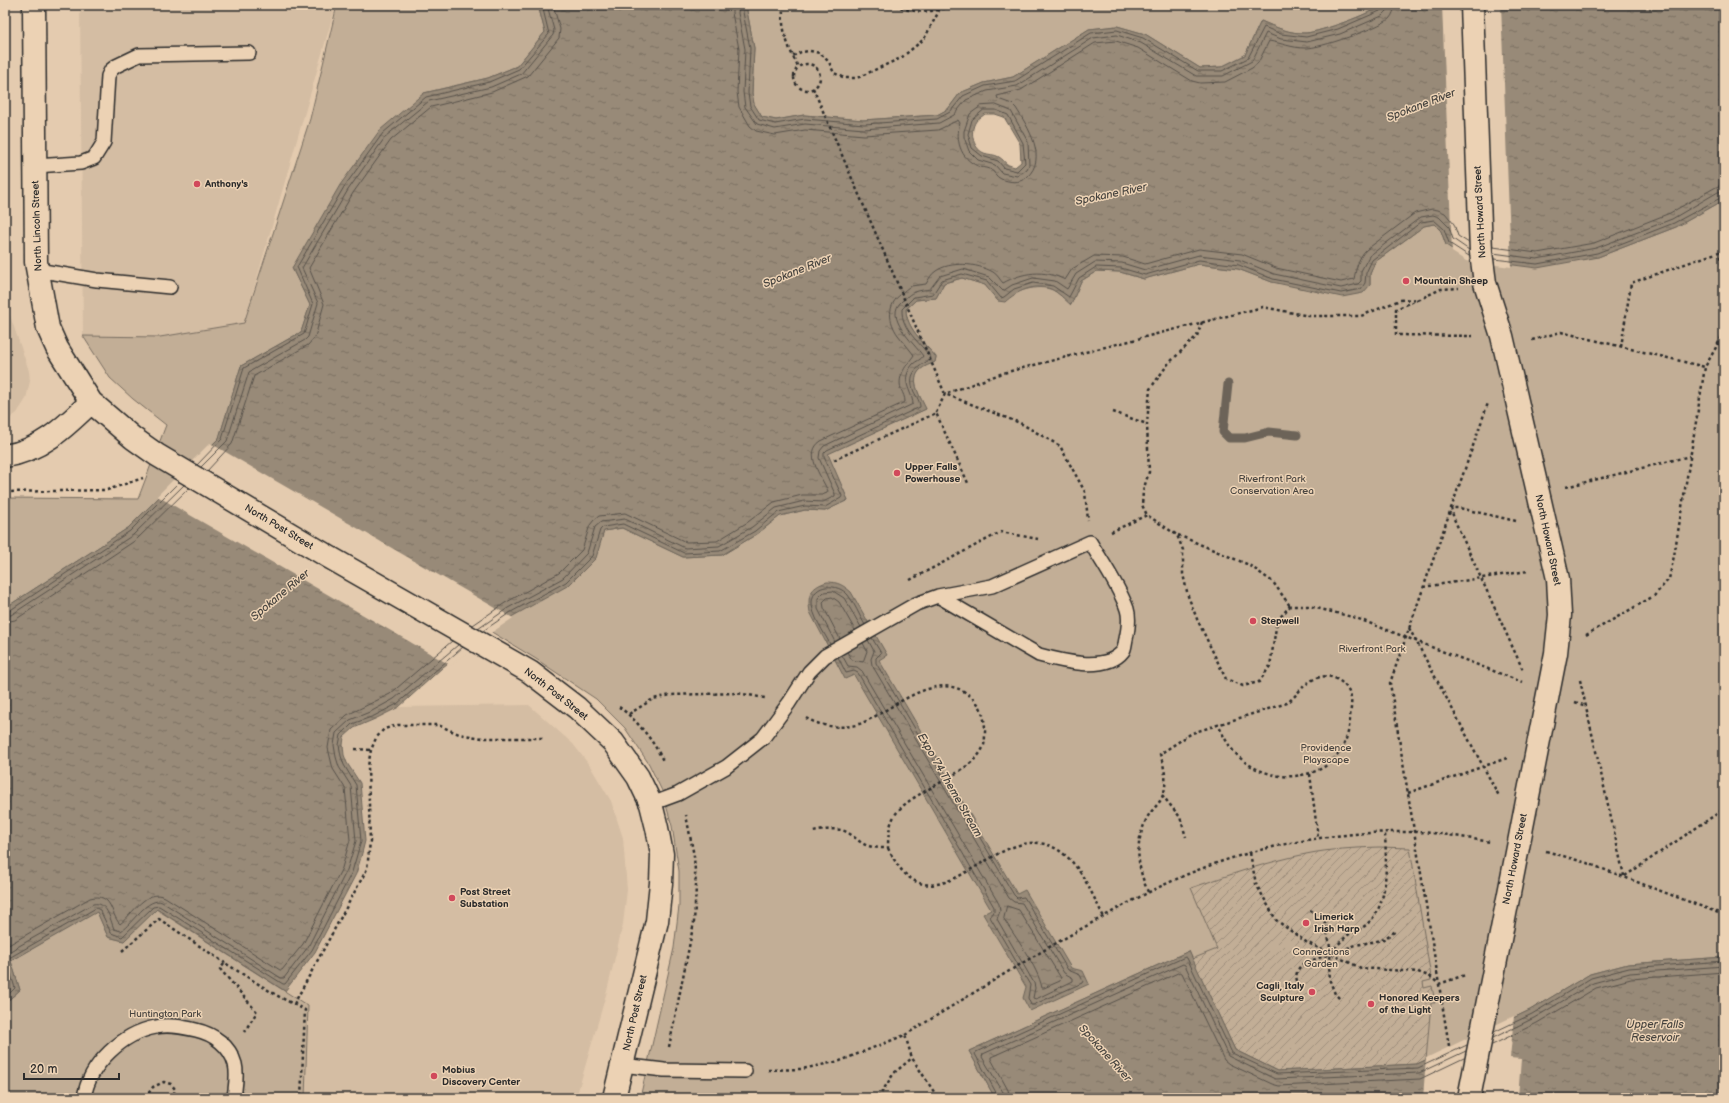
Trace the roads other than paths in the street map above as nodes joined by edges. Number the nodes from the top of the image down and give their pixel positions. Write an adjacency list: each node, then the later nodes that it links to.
1 (34, 5): 4 (street, North Lincoln Street)
2 (1472, 5): 17 (street, North Howard Street)
3 (249, 53): 4 (lane)
4 (35, 166): 5 (street, North Lincoln Street)
5 (37, 270): 6 (lane); 7 (street, North Lincoln Street)
6 (170, 287)
7 (91, 402): 8 (street, North Lincoln Street); 9 (street)
8 (133, 438): 11 (street, North Post Street)
9 (5, 456)
10 (938, 596): 10 (lane); 11 (lane)
11 (651, 804): 12 (street, North Post Street)
12 (622, 1065): 13 (lane); 16 (street, North Post Street)
13 (745, 1071)
14 (84, 1098): 15 (lane)
15 (234, 1098)
16 (614, 1098)
17 (1469, 1098)

